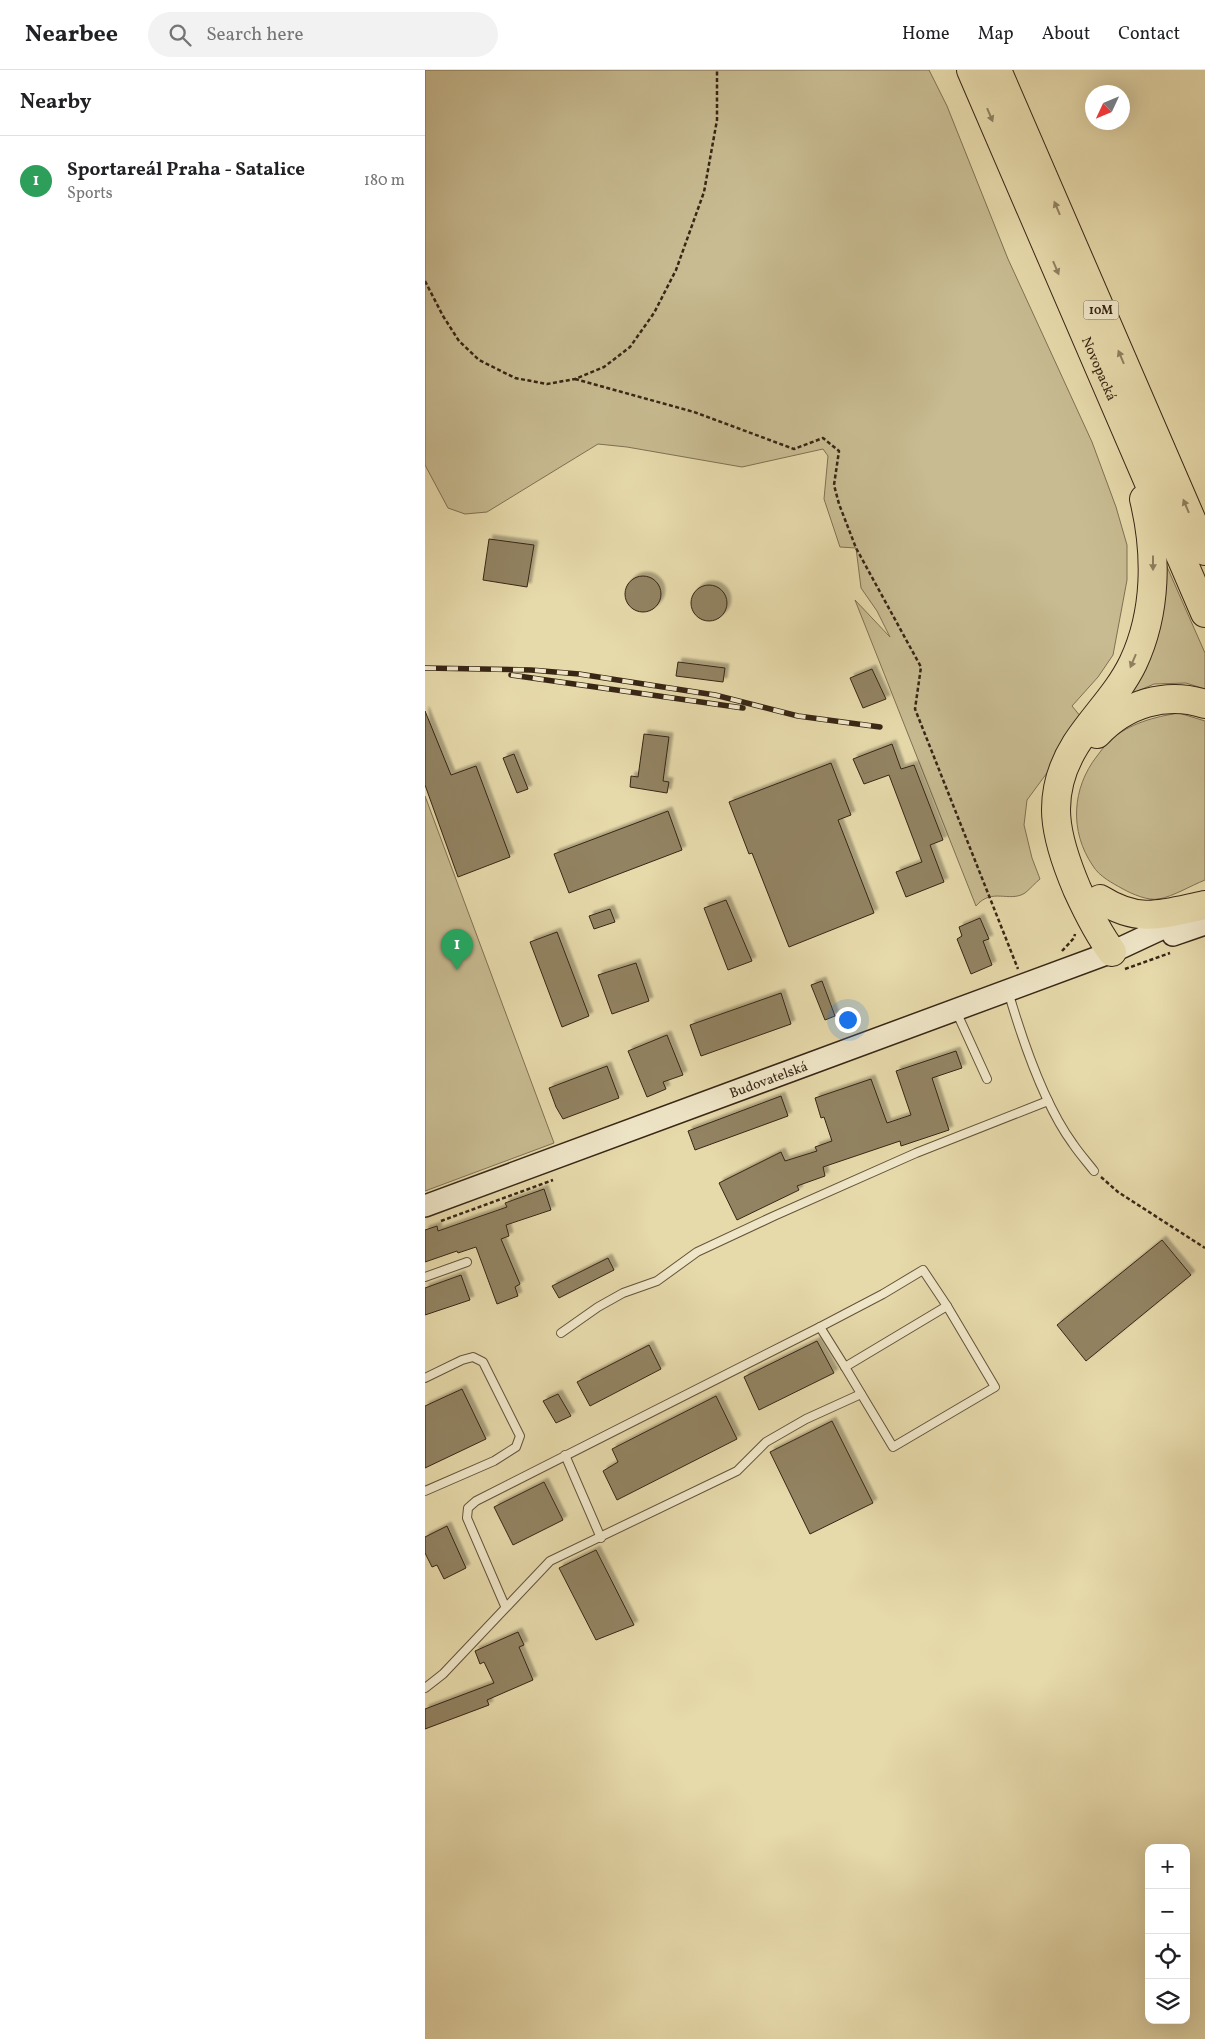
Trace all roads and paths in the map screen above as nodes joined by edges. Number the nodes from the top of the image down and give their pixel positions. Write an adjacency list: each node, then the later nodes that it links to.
1 (717, 70): 5 (path)
2 (971, 70): 6 (highway, Novopacká / 10M, one-way to 6)
3 (997, 70): 7 (highway, Novopacká / 10M, one-way to 3)
4 (425, 282): 5 (path)
5 (575, 379): 16 (path)
6 (1126, 430): 8 (highway, Novopacká / 10M); 14 (highway, one-way to 14)
7 (1205, 551)
8 (1205, 613)
9 (1205, 704): 10 (highway)
10 (1100, 899): 11 (highway); 14 (highway)
11 (1205, 907): 14 (street, Budovatelská)
12 (1205, 924): 14 (street, Budovatelská)
13 (1075, 931): 15 (path)
14 (1112, 952): 17 (street, Budovatelská)
15 (1055, 956)
16 (1019, 972)
17 (1008, 990): 18 (street, Budovatelská); 20 (lane)
18 (956, 1010): 19 (lane); 22 (street, Budovatelská)
19 (987, 1079)
20 (1048, 1100): 21 (lane); 28 (lane)
21 (1094, 1170): 23 (path)
22 (425, 1206)
23 (1205, 1248)
24 (467, 1262): 25 (lane)
25 (425, 1277)
26 (947, 1306): 27 (lane); 29 (lane); 31 (lane)
27 (821, 1327): 29 (lane); 32 (lane)
28 (561, 1333)
29 (845, 1367): 31 (lane)
30 (425, 1378): 33 (lane)
31 (861, 1394): 34 (lane)
32 (565, 1455): 34 (lane); 35 (lane)
33 (425, 1491)
34 (601, 1538): 35 (lane)
35 (505, 1606): 36 (lane)
36 (425, 1688)

